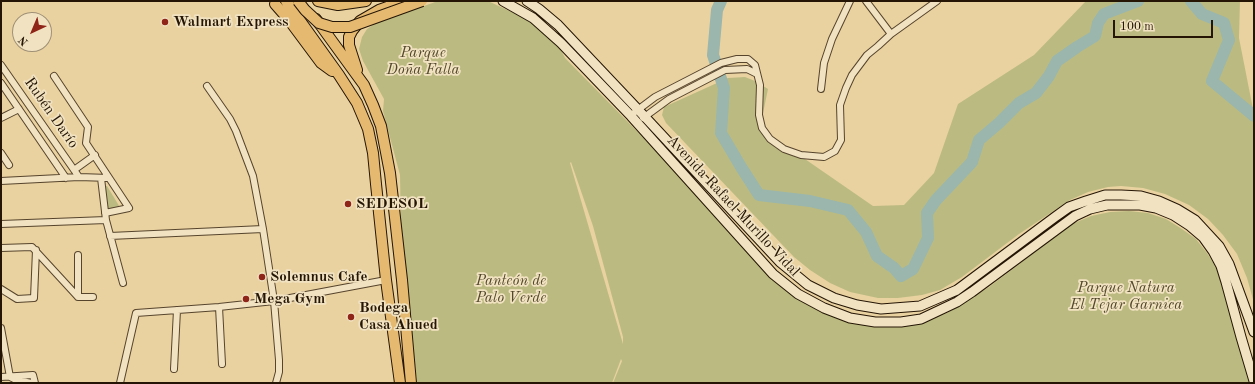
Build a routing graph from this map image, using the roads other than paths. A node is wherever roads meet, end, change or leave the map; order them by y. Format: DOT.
graph roads {
  1 [pos="286,1"];
  2 [pos="298,1"];
  3 [pos="303,1"];
  4 [pos="318,1"];
  5 [pos="366,1"];
  6 [pos="404,1"];
  7 [pos="422,1"];
  8 [pos="503,1"];
  9 [pos="528,1"];
  10 [pos="850,1"];
  11 [pos="866,1"];
  12 [pos="937,1"];
  13 [pos="275,4"];
  14 [pos="891,34"];
  15 [pos="1,65"];
  16 [pos="714,72"];
  17 [pos="757,74"];
  18 [pos="339,75"];
  19 [pos="54,76"];
  20 [pos="1,84"];
  21 [pos="364,85"];
  22 [pos="207,86"];
  23 [pos="821,89"];
  24 [pos="665,92"];
  25 [pos="669,99"];
  26 [pos="19,109"];
  27 [pos="635,116"];
  28 [pos="645,117"];
  29 [pos="1,118"];
  30 [pos="1,153"];
  31 [pos="95,155"];
  32 [pos="9,165"];
  33 [pos="74,170"];
  34 [pos="79,177"];
  35 [pos="66,178"];
  36 [pos="100,178"];
  37 [pos="109,178"];
  38 [pos="1,181"];
  39 [pos="105,213"];
  40 [pos="106,220"];
  41 [pos="1,224"];
  42 [pos="264,229"];
  43 [pos="110,236"];
  44 [pos="1,248"];
  45 [pos="36,250"];
  46 [pos="78,255"];
  47 [pos="386,280"];
  48 [pos="123,283"];
  49 [pos="1,289"];
  50 [pos="78,297"];
  51 [pos="93,297"];
  52 [pos="274,301"];
  53 [pos="219,307"];
  54 [pos="177,310"];
  55 [pos="1,330"];
  56 [pos="1254,332"];
  57 [pos="222,364"];
  58 [pos="174,369"];
  59 [pos="10,376"];
  60 [pos="1,377"];
  61 [pos="1254,381"];
  62 [pos="32,383"];
  63 [pos="36,383"];
  64 [pos="120,383"];
  65 [pos="276,383"];
  66 [pos="400,383"];
  67 [pos="412,383"];
  1 -- 18 [label="highway"];
  2 -- 7 [label="highway, bridge"];
  3 -- 21 [label="highway"];
  4 -- 5 [label="highway"];
  6 -- 21 [label="highway"];
  8 -- 27 [label="main road, Avenida Rafael Murillo Vidal"];
  9 -- 27 [label="main road, Avenida Rafael Murillo Vidal"];
  10 -- 23 [label="street"];
  11 -- 14 [label="street"];
  12 -- 14 [label="street"];
  13 -- 18 [label="highway"];
  14 -- 17 [label="street"];
  15 -- 33 [label="street, Rubén Darío"];
  16 -- 17 [label="street"];
  16 -- 17 [label="street"];
  16 -- 24 [label="street"];
  16 -- 25 [label="street"];
  18 -- 47 [label="highway"];
  19 -- 31 [label="street, Rubén Darío"];
  20 -- 26 [label="street, Rubén Darío"];
  21 -- 67 [label="highway"];
  22 -- 42 [label="street"];
  24 -- 25 [label="street"];
  24 -- 27 [label="street"];
  25 -- 28 [label="street"];
  26 -- 29 [label="street"];
  26 -- 35 [label="street, Rubén Darío"];
  27 -- 28 [label="main road, Avenida Rafael Murillo Vidal"];
  27 -- 61 [label="main road, Avenida Rafael Murillo Vidal"];
  28 -- 56 [label="main road, Avenida Rafael Murillo Vidal"];
  30 -- 32 [label="street"];
  31 -- 33 [label="street"];
  31 -- 37 [label="street, Rubén Darío"];
  33 -- 34 [label="street, Rubén Darío"];
  34 -- 35 [label="street"];
  34 -- 36 [label="street"];
  35 -- 38 [label="street"];
  36 -- 37 [label="street"];
  36 -- 39 [label="street"];
  37 -- 39 [label="street, Rubén Darío"];
  39 -- 40 [label="street"];
  40 -- 41 [label="street"];
  40 -- 43 [label="street"];
  42 -- 43 [label="street"];
  42 -- 52 [label="street"];
  43 -- 48 [label="street"];
  44 -- 45 [label="street"];
  45 -- 49 [label="street"];
  45 -- 50 [label="street"];
  46 -- 50 [label="street"];
  47 -- 52 [label="street"];
  47 -- 66 [label="highway"];
  50 -- 51 [label="street"];
  52 -- 53 [label="street"];
  52 -- 65 [label="street"];
  53 -- 54 [label="street"];
  53 -- 57 [label="street"];
  54 -- 58 [label="street"];
  54 -- 64 [label="street"];
  55 -- 59 [label="street"];
  59 -- 60 [label="street"];
  59 -- 62 [label="street"];
  59 -- 63 [label="street"];
}
